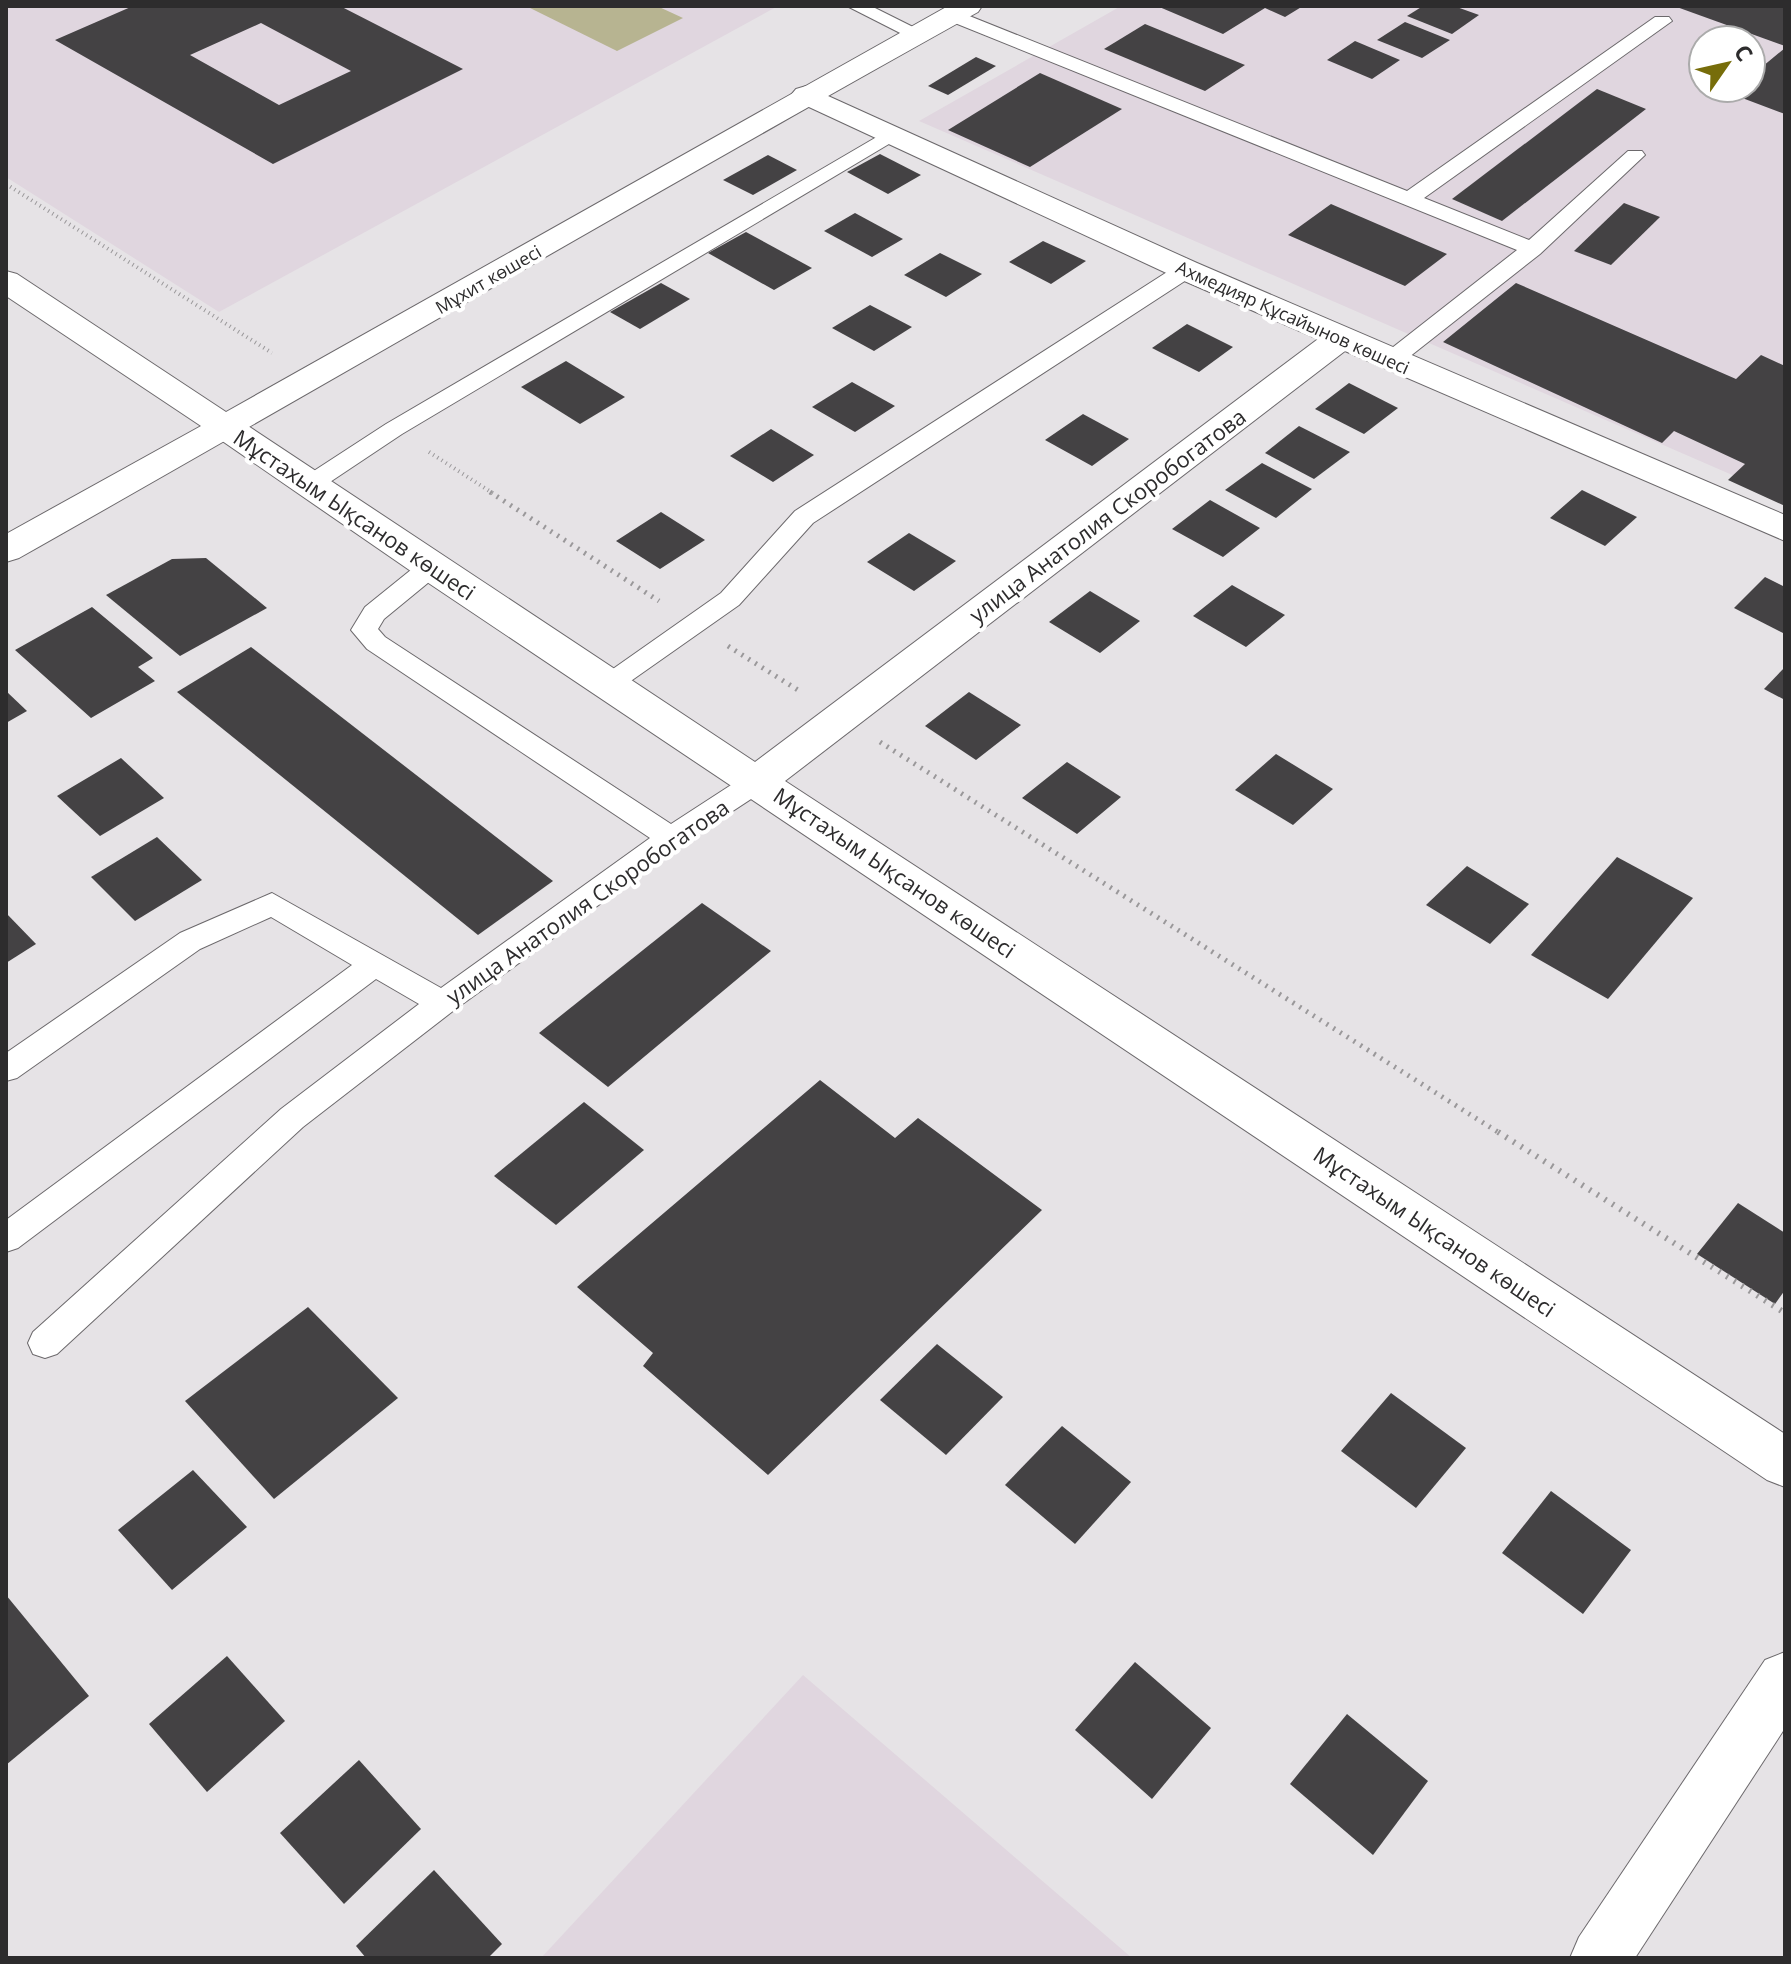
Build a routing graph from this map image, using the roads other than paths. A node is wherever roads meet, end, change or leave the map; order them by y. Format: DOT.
graph roads {
  1 [pos="856,6"];
  2 [pos="960,10"];
  3 [pos="1662,21"];
  4 [pos="917,34"];
  5 [pos="806,95"];
  6 [pos="892,134"];
  7 [pos="1635,155"];
  8 [pos="1409,199"];
  9 [pos="1532,249"];
  10 [pos="1186,270"];
  11 [pos="6,281"];
  12 [pos="1341,338"];
  13 [pos="1391,360"];
  14 [pos="227,428"];
  15 [pos="312,483"];
  16 [pos="1785,529"];
  17 [pos="6,550"];
  18 [pos="431,567"];
  19 [pos="609,684"];
  20 [pos="758,781"];
  21 [pos="671,838"];
  22 [pos="375,964"];
  23 [pos="442,1003"];
  24 [pos="6,1069"];
  25 [pos="6,1238"];
  26 [pos="45,1343"];
  27 [pos="1785,1463"];
  28 [pos="1785,1679"];
  29 [pos="1600,1958"];
  1 -- 4 [label="lane"];
  2 -- 4 [label="street, Мұхит көшесі"];
  2 -- 8 [label="lane"];
  3 -- 8 [label="lane"];
  4 -- 5 [label="street, Мұхит көшесі"];
  5 -- 6 [label="street, Ахмедияр Құсайынов көшесі"];
  5 -- 14 [label="street, Мұхит көшесі"];
  6 -- 10 [label="street, Ахмедияр Құсайынов көшесі"];
  6 -- 15 [label="lane"];
  7 -- 9 [label="lane"];
  8 -- 9 [label="lane"];
  9 -- 13 [label="lane"];
  10 -- 12 [label="street, Ахмедияр Құсайынов көшесі"];
  10 -- 19 [label="lane"];
  11 -- 14 [label="street, Мұстахым Ықсанов көшесі"];
  12 -- 13 [label="street, Ахмедияр Құсайынов көшесі"];
  12 -- 20 [label="street, улица Анатолия Скоробогатова"];
  13 -- 16 [label="street, Ахмедияр Құсайынов көшесі"];
  14 -- 15 [label="street, Мұстахым Ықсанов көшесі"];
  14 -- 17 [label="street, Мұхит көшесі"];
  15 -- 18 [label="street, Мұстахым Ықсанов көшесі"];
  18 -- 19 [label="street, Мұстахым Ықсанов көшесі"];
  18 -- 21 [label="lane"];
  19 -- 20 [label="street, Мұстахым Ықсанов көшесі"];
  20 -- 21 [label="lane, улица Анатолия Скоробогатова"];
  20 -- 27 [label="street, Мұстахым Ықсанов көшесі"];
  21 -- 23 [label="lane, улица Анатолия Скоробогатова"];
  22 -- 23 [label="lane"];
  22 -- 24 [label="lane"];
  22 -- 25 [label="lane"];
  23 -- 26 [label="lane, улица Анатолия Скоробогатова"];
  28 -- 29 [label="street"];
}
